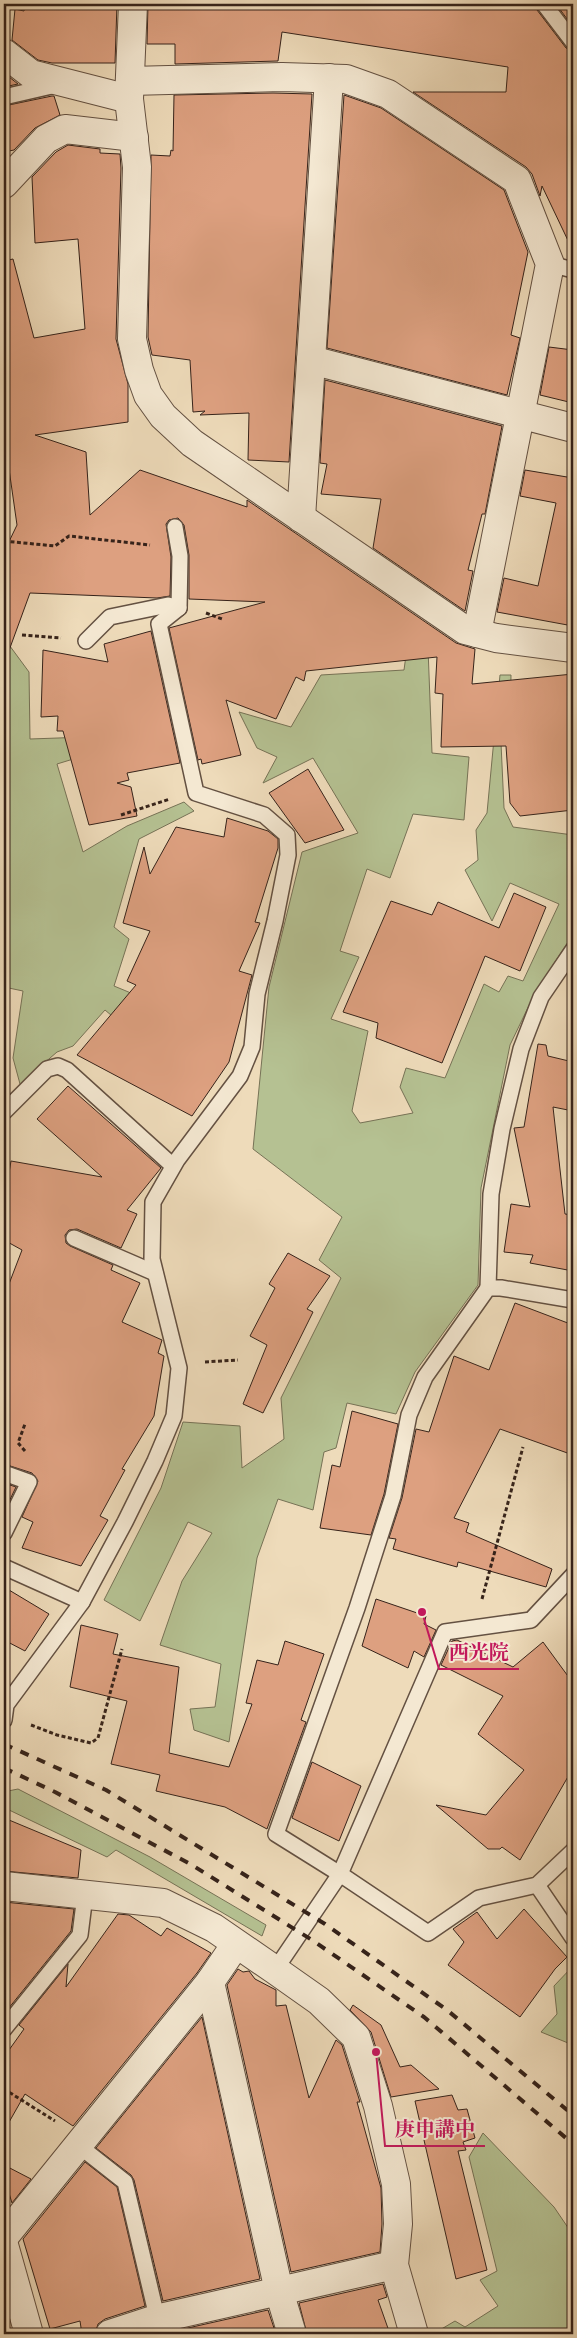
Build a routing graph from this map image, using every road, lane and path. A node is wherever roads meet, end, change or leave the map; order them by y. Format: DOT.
graph roads {
  1 [pos="133,4"];
  2 [pos="544,4"];
  3 [pos="573,42"];
  4 [pos="4,52"];
  5 [pos="329,78"];
  6 [pos="64,83"];
  7 [pos="129,90"];
  8 [pos="4,98"];
  9 [pos="134,137"];
  10 [pos="4,184"];
  11 [pos="562,267"];
  12 [pos="311,360"];
  13 [pos="521,416"];
  14 [pos="573,428"];
  15 [pos="301,518"];
  16 [pos="175,527"];
  17 [pos="4,541"];
  18 [pos="178,548"];
  19 [pos="179,608"];
  20 [pos="477,634"];
  21 [pos="22,635"];
  22 [pos="86,641"];
  23 [pos="573,648"];
  24 [pos="196,793"];
  25 [pos="121,815"];
  26 [pos="573,950"];
  27 [pos="4,1112"];
  28 [pos="173,1166"];
  29 [pos="74,1238"];
  30 [pos="155,1273"];
  31 [pos="488,1288"];
  32 [pos="573,1300"];
  33 [pos="523,1447"];
  34 [pos="4,1473"];
  35 [pos="4,1533"];
  36 [pos="4,1567"];
  37 [pos="573,1574"];
  38 [pos="82,1602"];
  39 [pos="475,1628"];
  40 [pos="122,1649"];
  41 [pos="5,1711"];
  42 [pos="573,1851"];
  43 [pos="340,1874"];
  44 [pos="537,1885"];
  45 [pos="4,1886"];
  46 [pos="85,1895"];
  47 [pos="573,1938"];
  48 [pos="236,1944"];
  49 [pos="275,1970"];
  50 [pos="210,1982"];
  51 [pos="4,2029"];
  52 [pos="4,2089"];
  53 [pos="80,2142"];
  54 [pos="4,2237"];
  55 [pos="4,2246"];
  56 [pos="394,2265"];
  57 [pos="278,2291"];
  58 [pos="158,2326"];
  59 [pos="29,2334"];
  60 [pos="110,2334"];
  61 [pos="292,2334"];
  62 [pos="414,2334"];
  1 -- 7 [label="street"];
  2 -- 3 [label="lane"];
  4 -- 6 [label="street"];
  5 -- 7 [label="street"];
  5 -- 11 [label="street"];
  5 -- 12 [label="street"];
  6 -- 7 [label="street"];
  6 -- 8 [label="lane"];
  7 -- 9 [label="street"];
  9 -- 10 [label="street"];
  9 -- 15 [label="street"];
  11 -- 13 [label="street"];
  12 -- 13 [label="street"];
  12 -- 15 [label="street"];
  13 -- 14 [label="street"];
  13 -- 20 [label="street"];
  15 -- 20 [label="street"];
  16 -- 18 [label="lane"];
  17 -- 18 [label="path"];
  18 -- 19 [label="lane"];
  19 -- 22 [label="lane"];
  19 -- 24 [label="lane"];
  20 -- 23 [label="street"];
  21 -- 22 [label="path"];
  24 -- 25 [label="path"];
  24 -- 28 [label="lane"];
  26 -- 31 [label="lane"];
  27 -- 28 [label="lane"];
  28 -- 30 [label="lane"];
  29 -- 30 [label="lane"];
  30 -- 38 [label="lane"];
  31 -- 32 [label="lane"];
  31 -- 43 [label="lane"];
  33 -- 39 [label="path"];
  34 -- 35 [label="lane"];
  36 -- 38 [label="lane"];
  37 -- 39 [label="lane"];
  38 -- 41 [label="lane"];
  39 -- 43 [label="lane"];
  40 -- 41 [label="path"];
  42 -- 44 [label="lane"];
  43 -- 44 [label="lane"];
  43 -- 49 [label="lane"];
  44 -- 47 [label="lane"];
  45 -- 46 [label="street"];
  46 -- 48 [label="street"];
  46 -- 51 [label="lane"];
  48 -- 49 [label="street"];
  48 -- 50 [label="street"];
  49 -- 56 [label="street"];
  50 -- 53 [label="street"];
  50 -- 57 [label="street"];
  52 -- 53 [label="path"];
  53 -- 54 [label="street"];
  53 -- 58 [label="lane"];
  55 -- 59 [label="street"];
  56 -- 57 [label="street"];
  56 -- 62 [label="street"];
  57 -- 58 [label="street"];
  57 -- 61 [label="street"];
  58 -- 60 [label="street"];
}
